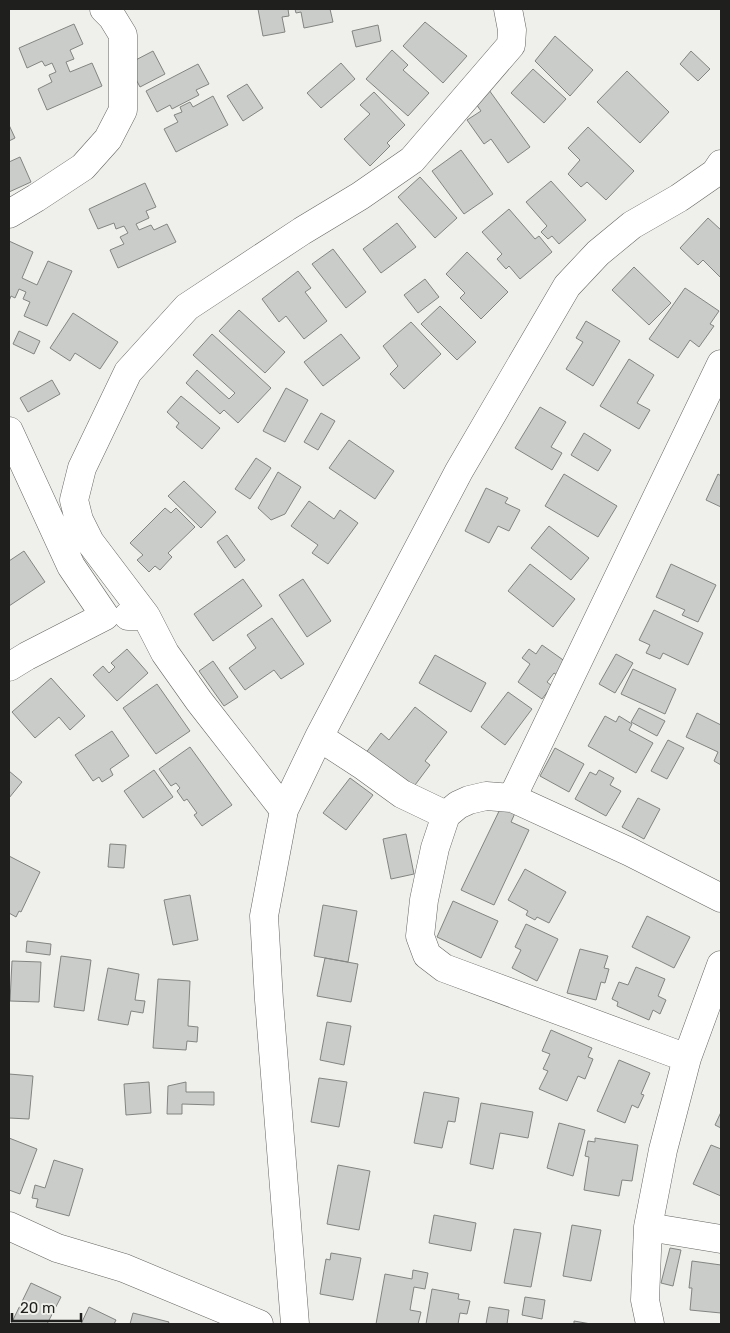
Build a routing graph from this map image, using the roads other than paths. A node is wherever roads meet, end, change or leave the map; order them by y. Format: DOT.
graph roads {
  1 [pos="104,9"];
  2 [pos="508,9"];
  3 [pos="719,172"];
  4 [pos="9,214"];
  5 [pos="721,364"];
  6 [pos="9,431"];
  7 [pos="104,616"];
  8 [pos="146,616"];
  9 [pos="9,667"];
  10 [pos="319,737"];
  11 [pos="512,798"];
  12 [pos="284,810"];
  13 [pos="446,814"];
  14 [pos="721,898"];
  15 [pos="721,965"];
  16 [pos="687,1058"];
  17 [pos="9,1226"];
  18 [pos="648,1227"];
  19 [pos="721,1239"];
  20 [pos="259,1324"];
  21 [pos="296,1324"];
  22 [pos="650,1324"];
  1 -- 4 [label="street"];
  2 -- 8 [label="street"];
  3 -- 10 [label="street"];
  5 -- 11 [label="street"];
  6 -- 7 [label="street"];
  7 -- 8 [label="street"];
  7 -- 9 [label="street"];
  8 -- 12 [label="street"];
  10 -- 12 [label="street"];
  10 -- 13 [label="street"];
  11 -- 13 [label="street"];
  11 -- 14 [label="street"];
  12 -- 21 [label="street"];
  13 -- 16 [label="street"];
  15 -- 16 [label="street"];
  16 -- 18 [label="street"];
  17 -- 20 [label="street"];
  18 -- 19 [label="street"];
  18 -- 22 [label="street"];
}
